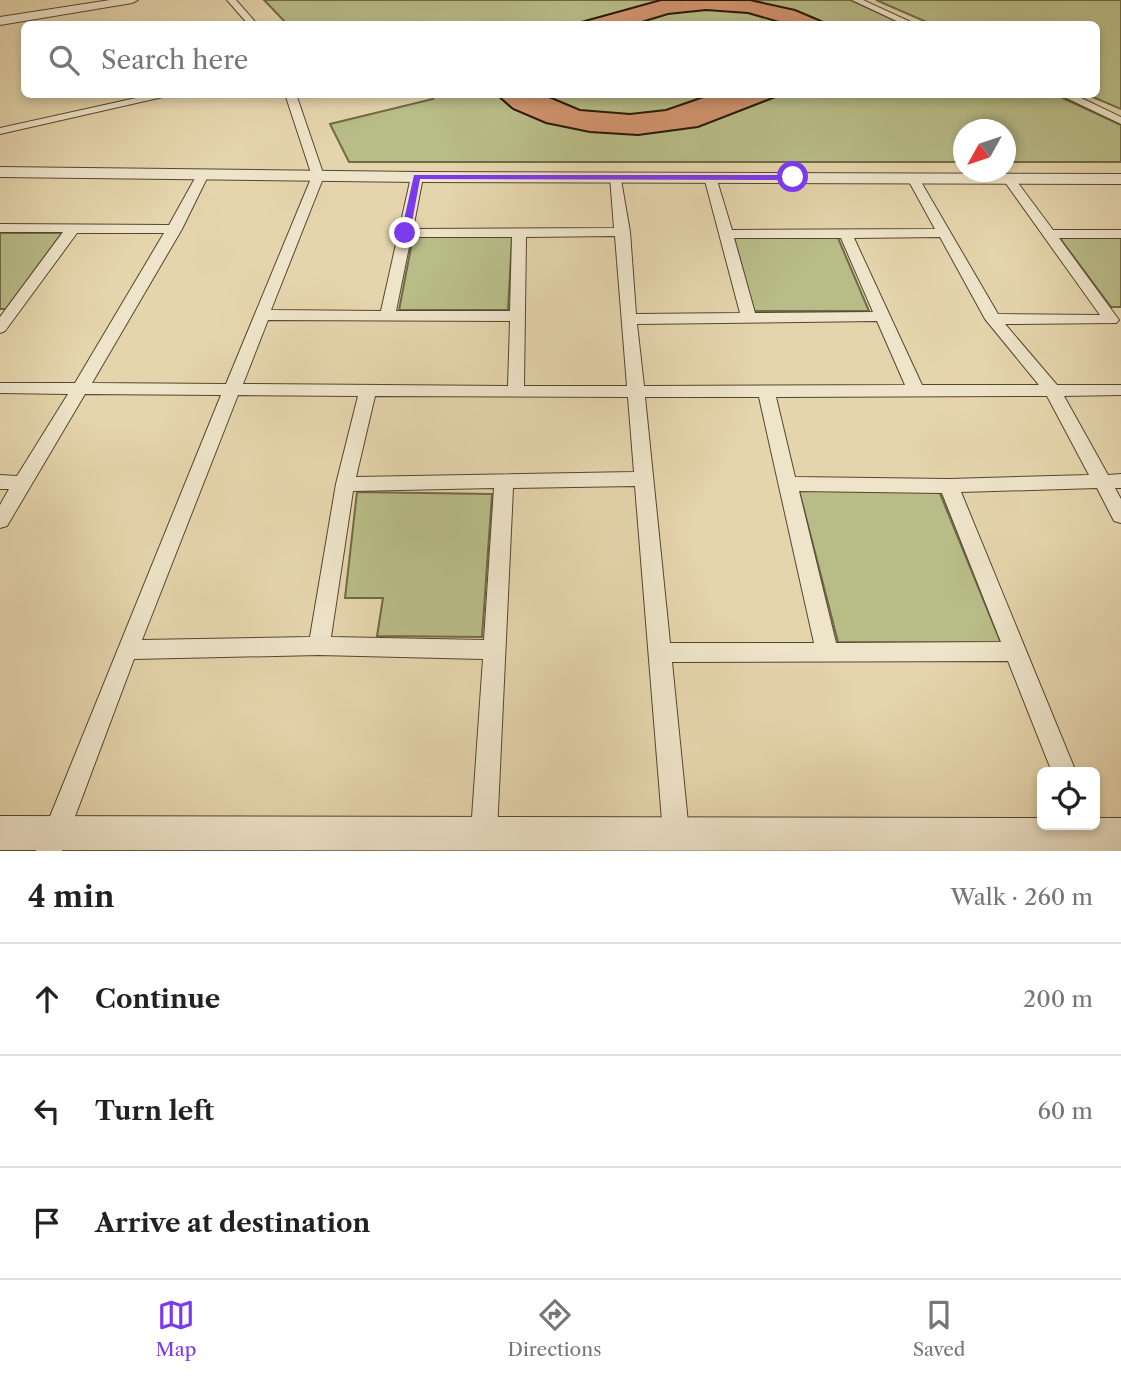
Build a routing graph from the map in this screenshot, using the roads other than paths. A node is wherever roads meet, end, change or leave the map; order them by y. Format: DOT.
graph roads {
  1 [pos="85,0"];
  2 [pos="132,0"];
  3 [pos="231,0"];
  4 [pos="856,0"];
  5 [pos="0,13"];
  6 [pos="0,21"];
  7 [pos="250,21"];
  8 [pos="902,21"];
  9 [pos="153,98"];
  10 [pos="291,98"];
  11 [pos="1072,98"];
  12 [pos="1121,121"];
  13 [pos="0,131"];
  14 [pos="2,174"];
  15 [pos="203,174"];
  16 [pos="318,176"];
  17 [pos="417,177"];
  18 [pos="616,177"];
  19 [pos="710,177"];
  20 [pos="913,178"];
  21 [pos="953,178"];
  22 [pos="1016,178"];
  23 [pos="1121,179"];
  24 [pos="1011,182"];
  25 [pos="0,228"];
  26 [pos="73,228"];
  27 [pos="175,229"];
  28 [pos="623,232"];
  29 [pos="405,233"];
  30 [pos="519,233"];
  31 [pos="946,233"];
  32 [pos="725,234"];
  33 [pos="846,234"];
  34 [pos="1048,234"];
  35 [pos="1121,234"];
  36 [pos="1103,310"];
  37 [pos="1121,310"];
  38 [pos="5,314"];
  39 [pos="262,315"];
  40 [pos="387,316"];
  41 [pos="518,316"];
  42 [pos="882,316"];
  43 [pos="749,317"];
  44 [pos="629,319"];
  45 [pos="993,319"];
  46 [pos="0,328"];
  47 [pos="0,388"];
  48 [pos="82,389"];
  49 [pos="232,389"];
  50 [pos="1052,390"];
  51 [pos="1121,390"];
  52 [pos="368,391"];
  53 [pos="916,391"];
  54 [pos="516,392"];
  55 [pos="637,392"];
  56 [pos="766,392"];
  57 [pos="643,479"];
  58 [pos="1113,481"];
  59 [pos="0,482"];
  60 [pos="22,483"];
  61 [pos="504,483"];
  62 [pos="345,484"];
  63 [pos="788,484"];
  64 [pos="949,486"];
  65 [pos="1121,516"];
  66 [pos="0,522"];
  67 [pos="319,646"];
  68 [pos="127,650"];
  69 [pos="496,650"];
  70 [pos="1016,651"];
  71 [pos="827,652"];
  72 [pos="659,653"];
  73 [pos="1062,767"];
  74 [pos="1098,831"];
  75 [pos="484,832"];
  76 [pos="0,833"];
  77 [pos="676,833"];
  78 [pos="52,842"];
  1 -- 5 [label="street"];
  2 -- 6 [label="street"];
  3 -- 7 [label="street"];
  4 -- 8 [label="street"];
  9 -- 13 [label="street"];
  10 -- 16 [label="street"];
  11 -- 12 [label="street"];
  14 -- 15 [label="street"];
  15 -- 16 [label="street"];
  15 -- 27 [label="street"];
  16 -- 17 [label="street"];
  16 -- 39 [label="street"];
  17 -- 18 [label="street"];
  17 -- 29 [label="street"];
  18 -- 19 [label="street"];
  18 -- 28 [label="street"];
  19 -- 20 [label="street"];
  19 -- 32 [label="street"];
  20 -- 21 [label="street"];
  20 -- 31 [label="street"];
  22 -- 23 [label="street"];
  24 -- 34 [label="street"];
  25 -- 26 [label="street"];
  26 -- 27 [label="street"];
  26 -- 38 [label="street"];
  27 -- 48 [label="street"];
  28 -- 30 [label="street"];
  28 -- 44 [label="street"];
  29 -- 30 [label="street"];
  29 -- 40 [label="street"];
  30 -- 41 [label="street"];
  31 -- 33 [label="street"];
  31 -- 45 [label="street"];
  32 -- 33 [label="street"];
  32 -- 43 [label="street"];
  33 -- 42 [label="street"];
  34 -- 35 [label="street"];
  34 -- 36 [label="street"];
  36 -- 37 [label="street"];
  36 -- 45 [label="street"];
  38 -- 46 [label="street"];
  39 -- 40 [label="street"];
  39 -- 49 [label="street"];
  40 -- 41 [label="street"];
  41 -- 54 [label="street"];
  42 -- 43 [label="street"];
  42 -- 53 [label="street"];
  43 -- 44 [label="street"];
  44 -- 55 [label="street"];
  45 -- 50 [label="street"];
  47 -- 48 [label="street"];
  48 -- 49 [label="street"];
  48 -- 60 [label="street"];
  49 -- 52 [label="street"];
  49 -- 68 [label="street"];
  50 -- 51 [label="street"];
  50 -- 53 [label="street"];
  50 -- 58 [label="street"];
  52 -- 54 [label="street"];
  52 -- 62 [label="street"];
  53 -- 56 [label="street"];
  54 -- 55 [label="street"];
  55 -- 56 [label="street"];
  55 -- 57 [label="street"];
  56 -- 63 [label="street"];
  57 -- 61 [label="street"];
  57 -- 72 [label="street"];
  58 -- 64 [label="street"];
  58 -- 65 [label="street"];
  59 -- 60 [label="street"];
  60 -- 66 [label="street"];
  61 -- 62 [label="street"];
  61 -- 69 [label="street"];
  62 -- 67 [label="street"];
  63 -- 64 [label="street"];
  63 -- 71 [label="street"];
  64 -- 70 [label="street"];
  67 -- 68 [label="street"];
  67 -- 69 [label="street"];
  68 -- 78 [label="street"];
  69 -- 75 [label="street"];
  70 -- 71 [label="street"];
  70 -- 73 [label="street"];
  71 -- 72 [label="street"];
  72 -- 77 [label="street"];
  74 -- 77 [label="street"];
  75 -- 77 [label="street"];
  75 -- 78 [label="street"];
  76 -- 78 [label="street"];
}
